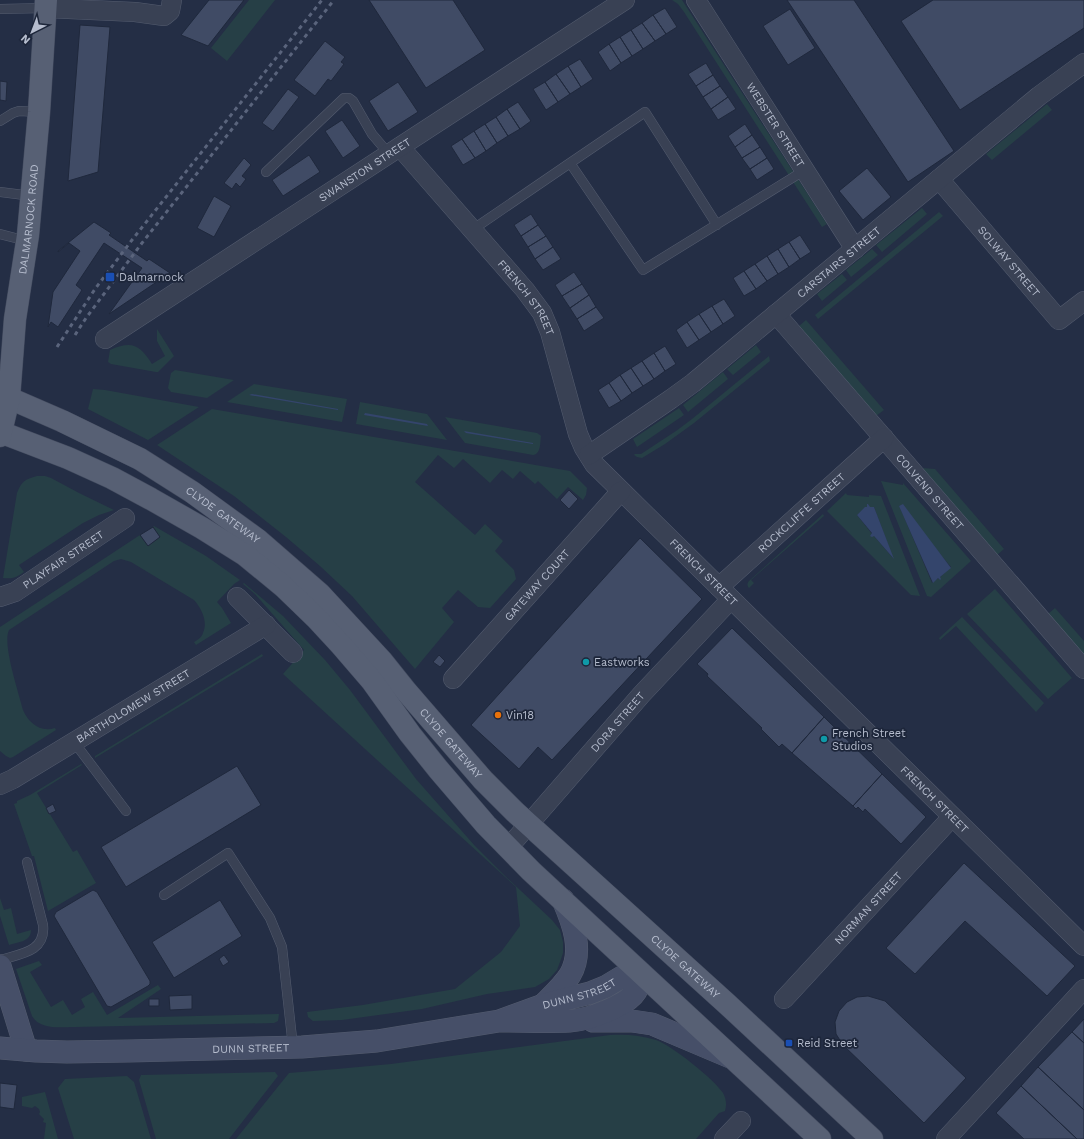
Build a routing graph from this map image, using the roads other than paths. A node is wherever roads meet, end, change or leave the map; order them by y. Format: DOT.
graph roads {
  1 [pos="172,0"];
  2 [pos="625,0"];
  3 [pos="696,0"];
  4 [pos="46,4"];
  5 [pos="0,9"];
  6 [pos="1083,65"];
  7 [pos="39,112"];
  8 [pos="0,121"];
  9 [pos="394,150"];
  10 [pos="570,163"];
  11 [pos="806,170"];
  12 [pos="266,172"];
  13 [pos="939,179"];
  14 [pos="0,192"];
  15 [pos="32,196"];
  16 [pos="717,225"];
  17 [pos="472,230"];
  18 [pos="0,234"];
  19 [pos="27,241"];
  20 [pos="855,248"];
  21 [pos="1084,301"];
  22 [pos="776,314"];
  23 [pos="105,339"];
  24 [pos="4,397"];
  25 [pos="0,434"];
  26 [pos="884,438"];
  27 [pos="588,455"];
  28 [pos="621,491"];
  29 [pos="125,518"];
  30 [pos="725,593"];
  31 [pos="237,596"];
  32 [pos="0,597"];
  33 [pos="266,626"];
  34 [pos="293,653"];
  35 [pos="1084,669"];
  36 [pos="453,679"];
  37 [pos="74,742"];
  38 [pos="0,785"];
  39 [pos="126,811"];
  40 [pos="952,817"];
  41 [pos="529,824"];
  42 [pos="508,848"];
  43 [pos="27,862"];
  44 [pos="164,895"];
  45 [pos="563,900"];
  46 [pos="1084,946"];
  47 [pos="664,947"];
  48 [pos="0,960"];
  49 [pos="0,966"];
  50 [pos="640,973"];
  51 [pos="1084,989"];
  52 [pos="784,999"];
  53 [pos="543,1005"];
  54 [pos="499,1021"];
  55 [pos="572,1021"];
  56 [pos="294,1047"];
  57 [pos="0,1048"];
  58 [pos="26,1050"];
  59 [pos="733,1058"];
  60 [pos="741,1121"];
  61 [pos="724,1139"];
  62 [pos="820,1139"];
  63 [pos="872,1139"];
  64 [pos="946,1139"];
  1 -- 4 [label="street"];
  2 -- 9 [label="street, SWANSTON STREET"];
  3 -- 11 [label="street, WEBSTER STREET"];
  4 -- 5 [label="lane"];
  4 -- 7 [label="main road, DALMARNOCK ROAD"];
  6 -- 13 [label="street, CARSTAIRS STREET"];
  7 -- 8 [label="lane"];
  7 -- 15 [label="main road, DALMARNOCK ROAD"];
  9 -- 12 [label="lane"];
  9 -- 17 [label="street, FRENCH STREET"];
  9 -- 23 [label="street, SWANSTON STREET"];
  10 -- 16 [label="lane"];
  10 -- 16 [label="lane"];
  10 -- 17 [label="lane"];
  11 -- 16 [label="lane"];
  11 -- 20 [label="street, WEBSTER STREET"];
  13 -- 20 [label="street, CARSTAIRS STREET"];
  13 -- 21 [label="street, SOLWAY STREET"];
  14 -- 15 [label="lane"];
  15 -- 19 [label="main road, DALMARNOCK ROAD"];
  17 -- 27 [label="street, FRENCH STREET"];
  18 -- 19 [label="lane"];
  19 -- 24 [label="main road, DALMARNOCK ROAD"];
  20 -- 22 [label="street, CARSTAIRS STREET"];
  22 -- 26 [label="street, COLVEND STREET"];
  22 -- 27 [label="street, CARSTAIRS STREET"];
  24 -- 25 [label="main road, DALMARNOCK ROAD"];
  24 -- 41 [label="main road, CLYDE GATEWAY"];
  25 -- 42 [label="main road, CLYDE GATEWAY"];
  26 -- 30 [label="street, ROCKCLIFFE STREET"];
  26 -- 35 [label="street, COLVEND STREET"];
  27 -- 28 [label="street, FRENCH STREET"];
  28 -- 30 [label="street, FRENCH STREET"];
  28 -- 36 [label="street, GATEWAY COURT"];
  29 -- 32 [label="street, PLAYFAIR STREET"];
  30 -- 40 [label="street, FRENCH STREET"];
  30 -- 41 [label="street, DORA STREET"];
  31 -- 33 [label="street"];
  33 -- 34 [label="street"];
  33 -- 37 [label="street, BARTHOLOMEW STREET"];
  37 -- 38 [label="street, BARTHOLOMEW STREET"];
  37 -- 39 [label="lane"];
  40 -- 46 [label="street, FRENCH STREET"];
  40 -- 52 [label="street, NORMAN STREET"];
  41 -- 42 [label="street, DORA STREET"];
  41 -- 47 [label="main road, CLYDE GATEWAY"];
  42 -- 45 [label="main road, CLYDE GATEWAY"];
  43 -- 48 [label="lane"];
  44 -- 56 [label="lane"];
  45 -- 50 [label="main road, CLYDE GATEWAY"];
  45 -- 53 [label="main road"];
  47 -- 50 [label="main road"];
  47 -- 63 [label="main road, CLYDE GATEWAY"];
  49 -- 58 [label="main road"];
  50 -- 53 [label="main road, DUNN STREET"];
  50 -- 55 [label="main road, DUNN STREET"];
  50 -- 59 [label="main road, CLYDE GATEWAY"];
  51 -- 64 [label="street"];
  53 -- 54 [label="main road, DUNN STREET"];
  54 -- 55 [label="main road, DUNN STREET"];
  54 -- 56 [label="main road, DUNN STREET"];
  55 -- 59 [label="main road"];
  56 -- 58 [label="main road, DUNN STREET"];
  57 -- 58 [label="main road, DUNN STREET"];
  59 -- 62 [label="main road, CLYDE GATEWAY"];
  60 -- 61 [label="street"];
}
